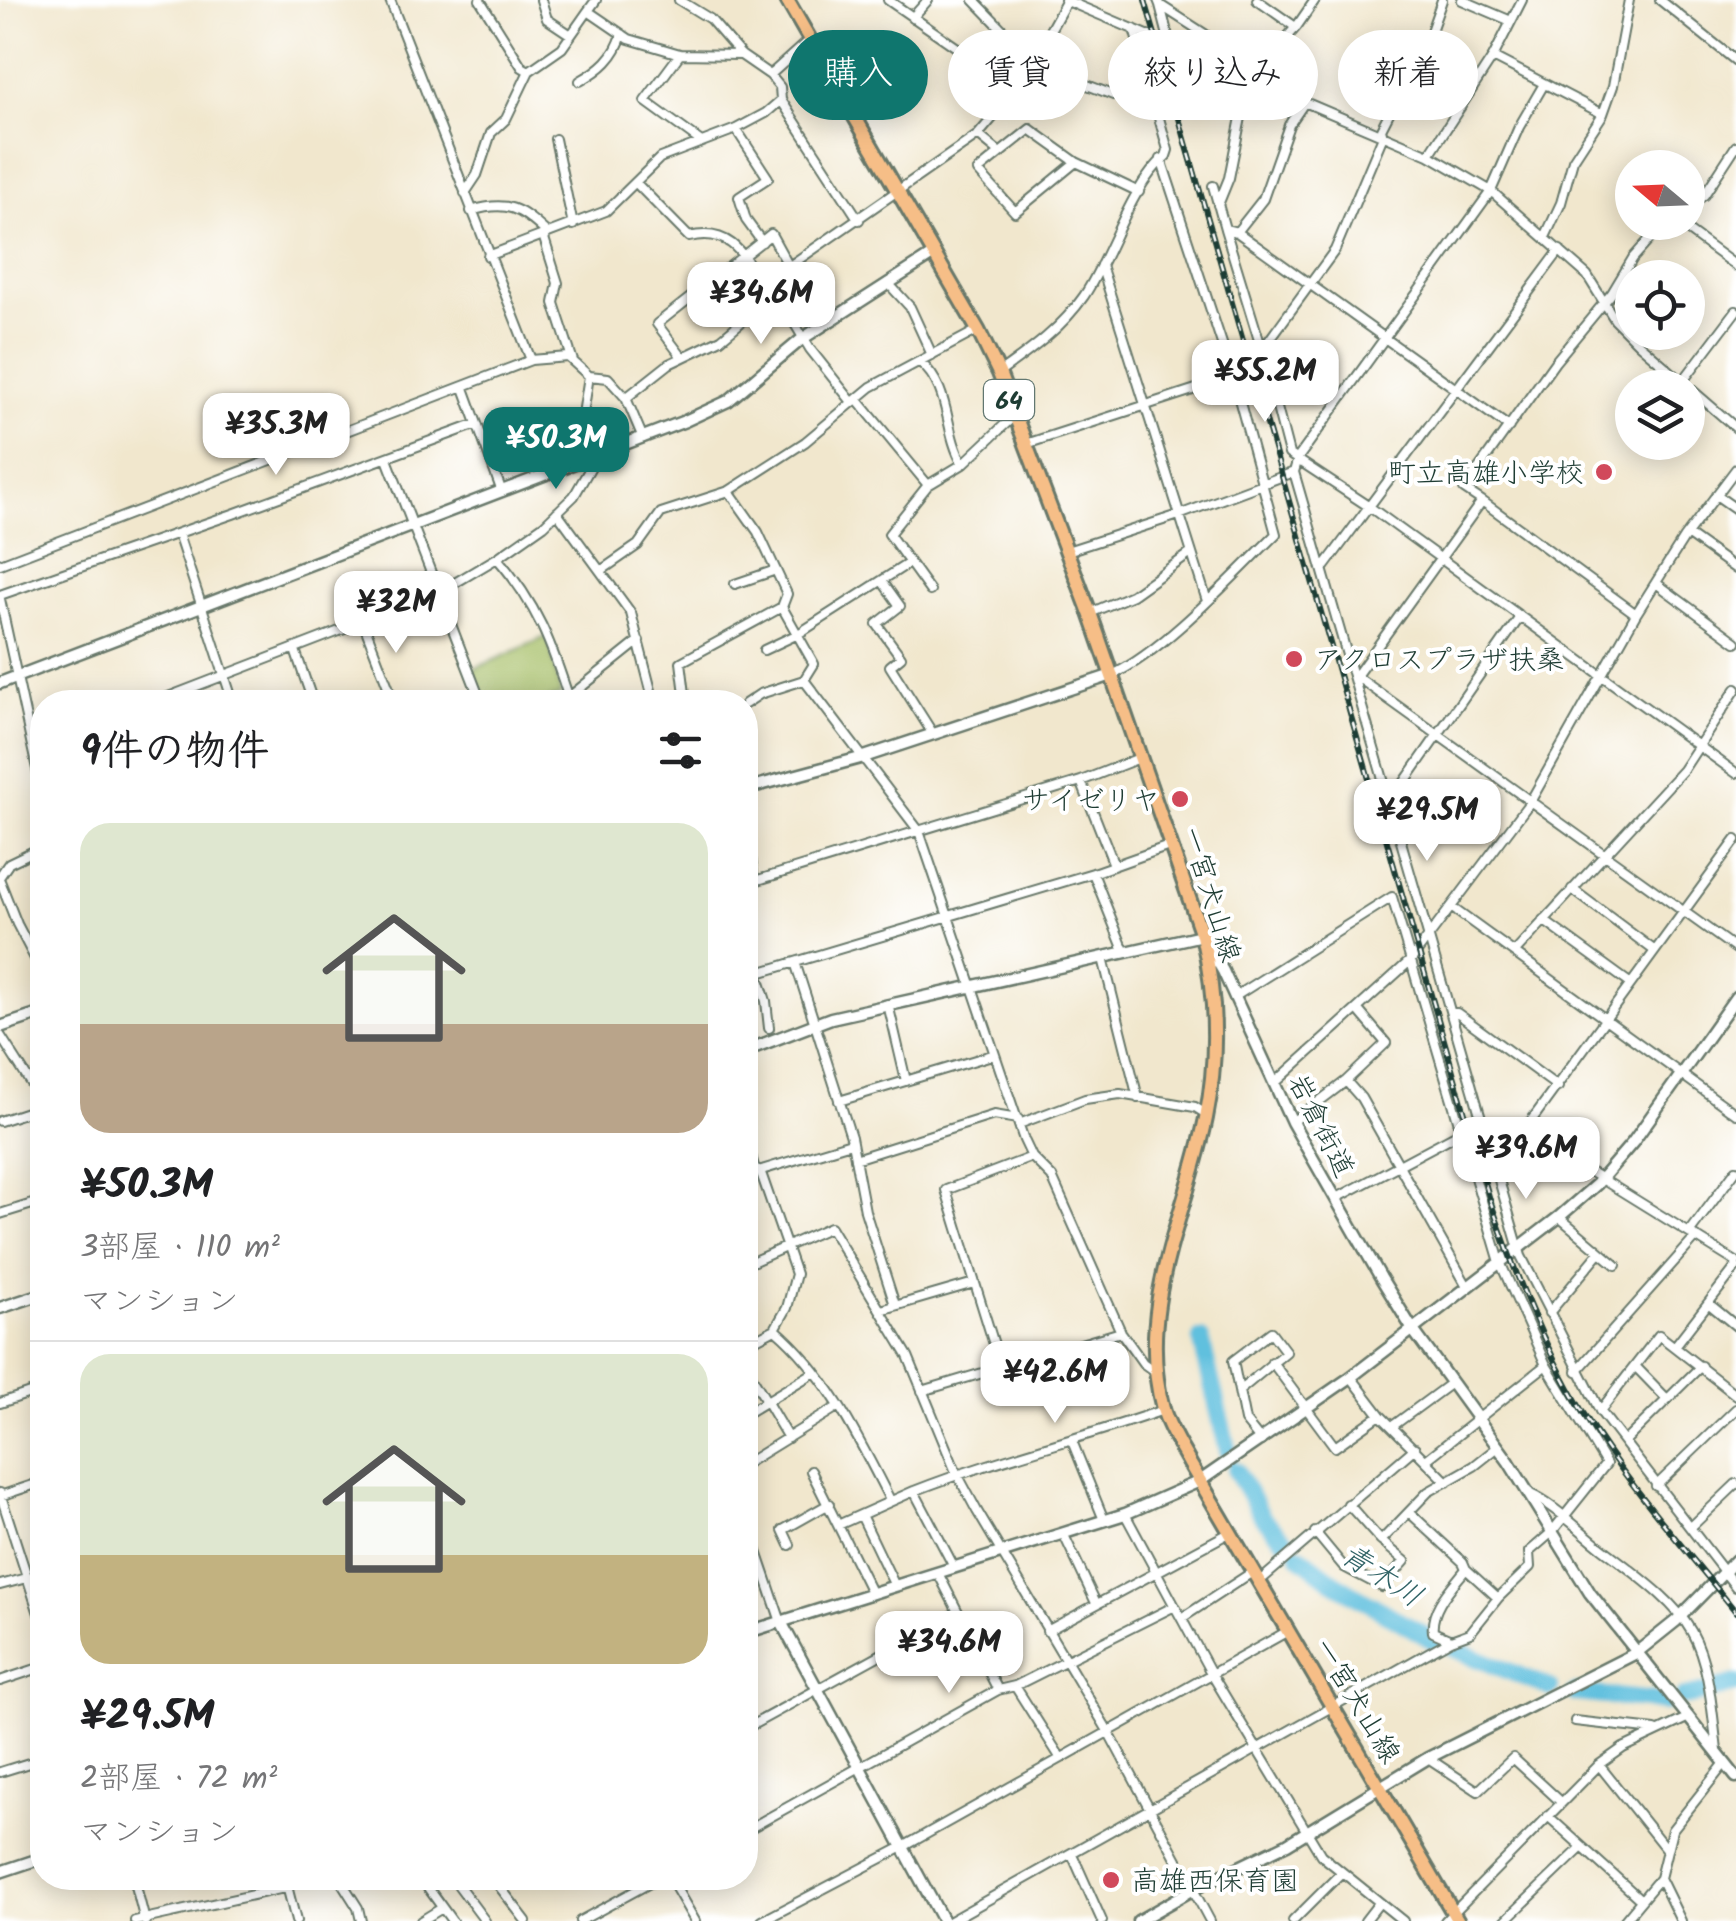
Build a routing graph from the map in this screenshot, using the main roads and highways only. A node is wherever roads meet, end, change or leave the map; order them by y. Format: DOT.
graph roads {
  1 [pos="790,1"];
  2 [pos="1452,1918"];
  1 -- 2 [label="main road, 一宮犬山線 / 64"];
}
